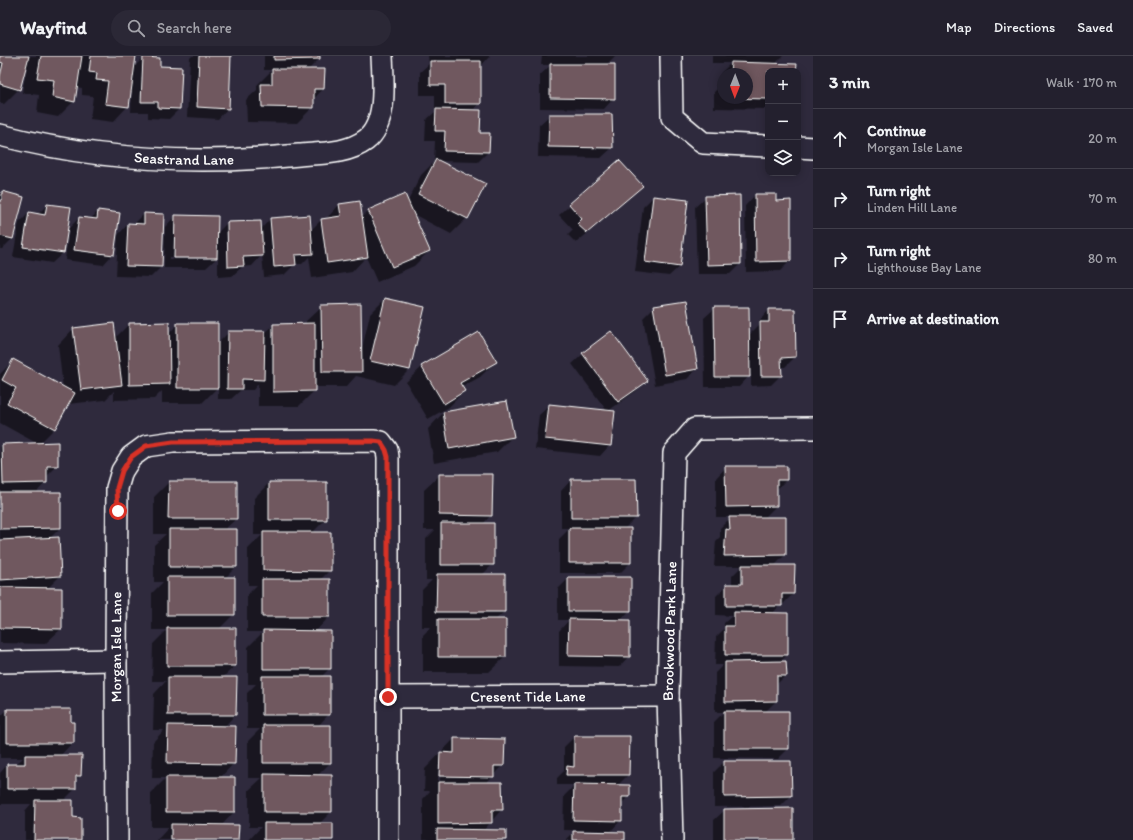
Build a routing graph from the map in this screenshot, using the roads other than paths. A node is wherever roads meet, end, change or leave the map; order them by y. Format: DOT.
graph roads {
  1 [pos="382,56"];
  2 [pos="671,56"];
  3 [pos="0,136"];
  4 [pos="765,146"];
  5 [pos="801,147"];
  6 [pos="813,148"];
  7 [pos="813,428"];
  8 [pos="116,660"];
  9 [pos="0,662"];
  10 [pos="668,696"];
  11 [pos="388,697"];
  12 [pos="117,840"];
  13 [pos="388,840"];
  14 [pos="672,840"];
  1 -- 3 [label="street, Seastrand Lane"];
  2 -- 4 [label="street"];
  5 -- 6 [label="street"];
  7 -- 10 [label="street, Brookwood Park Lane"];
  8 -- 9 [label="street"];
  8 -- 11 [label="street, Morgan Isle Lane"];
  8 -- 12 [label="street, Morgan Isle Lane"];
  10 -- 11 [label="street, Cresent Tide Lane"];
  10 -- 14 [label="street, Brookwood Park Lane"];
  11 -- 13 [label="street"];
}
